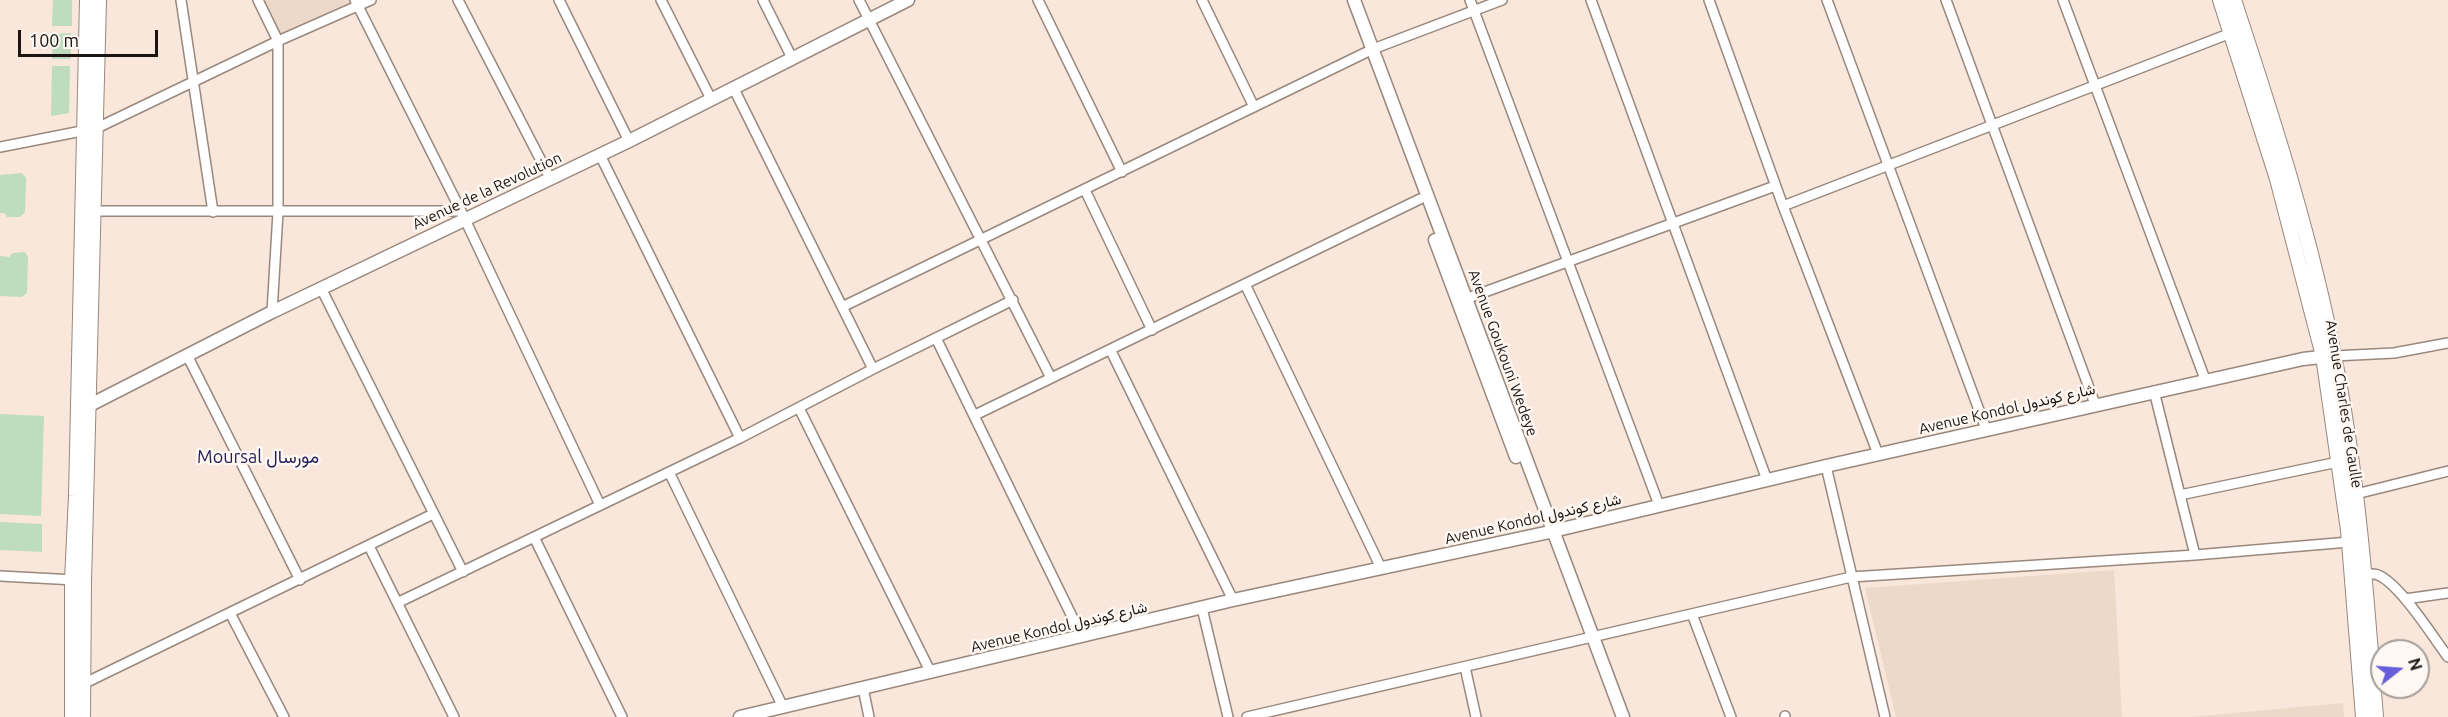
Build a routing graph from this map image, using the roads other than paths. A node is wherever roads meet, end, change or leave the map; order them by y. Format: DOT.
graph roads {
  1 [pos="87,0"];
  2 [pos="99,0"];
  3 [pos="181,0"];
  4 [pos="258,0"];
  5 [pos="370,0"];
  6 [pos="458,0"];
  7 [pos="559,0"];
  8 [pos="661,0"];
  9 [pos="763,0"];
  10 [pos="859,0"];
  11 [pos="908,0"];
  12 [pos="1038,0"];
  13 [pos="1202,0"];
  14 [pos="1346,0"];
  15 [pos="1354,0"];
  16 [pos="1470,0"];
  17 [pos="1502,0"];
  18 [pos="1591,0"];
  19 [pos="1709,0"];
  20 [pos="1827,0"];
  21 [pos="1946,0"];
  22 [pos="2063,0"];
  23 [pos="2220,0"];
  24 [pos="2234,0"];
  25 [pos="356,3"];
  26 [pos="1474,10"];
  27 [pos="869,21"];
  28 [pos="2231,33"];
  29 [pos="278,41"];
  30 [pos="1369,51"];
  31 [pos="792,58"];
  32 [pos="194,81"];
  33 [pos="2096,86"];
  34 [pos="733,87"];
  35 [pos="711,99"];
  36 [pos="1254,107"];
  37 [pos="1992,126"];
  38 [pos="97,128"];
  39 [pos="83,131"];
  40 [pos="629,141"];
  41 [pos="0,147"];
  42 [pos="600,155"];
  43 [pos="1887,167"];
  44 [pos="1122,172"];
  45 [pos="550,178"];
  46 [pos="1775,186"];
  47 [pos="1084,190"];
  48 [pos="1420,199"];
  49 [pos="1783,206"];
  50 [pos="95,211"];
  51 [pos="213,212"];
  52 [pos="278,212"];
  53 [pos="463,215"];
  54 [pos="1674,223"];
  55 [pos="982,239"];
  56 [pos="1567,261"];
  57 [pos="1245,285"];
  58 [pos="321,288"];
  59 [pos="1013,300"];
  60 [pos="1462,300"];
  61 [pos="842,307"];
  62 [pos="272,312"];
  63 [pos="1152,330"];
  64 [pos="936,338"];
  65 [pos="2448,343"];
  66 [pos="1111,351"];
  67 [pos="187,355"];
  68 [pos="2329,356"];
  69 [pos="873,369"];
  70 [pos="1051,378"];
  71 [pos="2205,380"];
  72 [pos="2154,391"];
  73 [pos="2096,404"];
  74 [pos="84,405"];
  75 [pos="799,408"];
  76 [pos="975,415"];
  77 [pos="1986,429"];
  78 [pos="740,438"];
  79 [pos="1878,454"];
  80 [pos="2338,462"];
  81 [pos="1826,466"];
  82 [pos="2448,471"];
  83 [pos="669,472"];
  84 [pos="1767,480"];
  85 [pos="2356,494"];
  86 [pos="2180,495"];
  87 [pos="600,505"];
  88 [pos="1659,505"];
  89 [pos="433,514"];
  90 [pos="1549,532"];
  91 [pos="534,537"];
  92 [pos="2349,542"];
  93 [pos="369,546"];
  94 [pos="2195,555"];
  95 [pos="1381,568"];
  96 [pos="463,572"];
  97 [pos="2358,574"];
  98 [pos="0,576"];
  99 [pos="1851,577"];
  100 [pos="300,580"];
  101 [pos="78,581"];
  102 [pos="2448,593"];
  103 [pos="2405,599"];
  104 [pos="1233,600"];
  105 [pos="399,602"];
  106 [pos="1202,608"];
  107 [pos="230,613"];
  108 [pos="1692,614"];
  109 [pos="1082,636"];
  110 [pos="1589,638"];
  111 [pos="2448,657"];
  112 [pos="1465,667"];
  113 [pos="931,673"];
  114 [pos="84,684"];
  115 [pos="863,688"];
  116 [pos="783,707"];
  117 [pos="72,717"];
  118 [pos="83,717"];
  119 [pos="284,717"];
  120 [pos="454,717"];
  121 [pos="622,717"];
  122 [pos="740,717"];
  123 [pos="869,717"];
  124 [pos="1228,717"];
  125 [pos="1247,717"];
  126 [pos="1476,717"];
  127 [pos="1614,717"];
  128 [pos="1623,717"];
  129 [pos="1731,717"];
  130 [pos="1885,717"];
  131 [pos="2363,717"];
  132 [pos="2376,717"];
  1 -- 39 [label="main road"];
  2 -- 38 [label="main road"];
  3 -- 32 [label="street"];
  4 -- 29 [label="street"];
  5 -- 25 [label="street"];
  6 -- 45 [label="street"];
  7 -- 40 [label="street"];
  8 -- 35 [label="street"];
  9 -- 31 [label="street"];
  10 -- 27 [label="street"];
  11 -- 27 [label="street, Avenue de la Revolution"];
  12 -- 44 [label="street"];
  13 -- 36 [label="street"];
  14 -- 30 [label="street, Avenue Goukouni Wedeye"];
  15 -- 30 [label="street, Avenue Goukouni Wedeye"];
  16 -- 26 [label="street"];
  17 -- 26 [label="street"];
  18 -- 54 [label="street"];
  19 -- 46 [label="street"];
  20 -- 43 [label="street"];
  21 -- 37 [label="street"];
  22 -- 33 [label="street"];
  23 -- 28 [label="main road, Avenue Charles de Gaulle"];
  24 -- 68 [label="main road, Avenue Charles de Gaulle"];
  25 -- 29 [label="street"];
  25 -- 53 [label="street"];
  26 -- 30 [label="street"];
  26 -- 56 [label="street"];
  27 -- 31 [label="street, Avenue de la Revolution"];
  27 -- 55 [label="street"];
  28 -- 33 [label="street"];
  28 -- 68 [label="main road, Avenue Charles de Gaulle"];
  29 -- 32 [label="street"];
  29 -- 52 [label="street"];
  30 -- 36 [label="street"];
  30 -- 48 [label="street, Avenue Goukouni Wedeye"];
  30 -- 60 [label="street, Avenue Goukouni Wedeye"];
  31 -- 34 [label="street, Avenue de la Revolution"];
  32 -- 38 [label="street"];
  32 -- 51 [label="street"];
  33 -- 37 [label="street"];
  33 -- 71 [label="street"];
  34 -- 35 [label="street, Avenue de la Revolution"];
  34 -- 61 [label="street"];
  35 -- 40 [label="street, Avenue de la Revolution"];
  36 -- 44 [label="street"];
  37 -- 43 [label="street"];
  37 -- 73 [label="street"];
  38 -- 39 [label="street"];
  38 -- 50 [label="main road"];
  39 -- 41 [label="street"];
  39 -- 74 [label="main road"];
  40 -- 42 [label="street, Avenue de la Revolution"];
  42 -- 45 [label="street, Avenue de la Revolution"];
  42 -- 78 [label="street"];
  43 -- 49 [label="street"];
  43 -- 77 [label="street"];
  44 -- 47 [label="street"];
  45 -- 53 [label="street, Avenue de la Revolution"];
  46 -- 49 [label="street"];
  46 -- 54 [label="street"];
  47 -- 55 [label="street"];
  47 -- 63 [label="street"];
  48 -- 57 [label="street"];
  48 -- 60 [label="street, Avenue Goukouni Wedeye"];
  49 -- 79 [label="street"];
  50 -- 51 [label="street"];
  50 -- 74 [label="main road"];
  51 -- 52 [label="street"];
  52 -- 53 [label="street"];
  52 -- 62 [label="street"];
  53 -- 58 [label="street, Avenue de la Revolution"];
  53 -- 87 [label="street"];
  54 -- 56 [label="street"];
  54 -- 84 [label="street"];
  55 -- 59 [label="street"];
  55 -- 61 [label="street"];
  56 -- 60 [label="street"];
  56 -- 88 [label="street"];
  57 -- 63 [label="street"];
  57 -- 95 [label="street"];
  58 -- 62 [label="street, Avenue de la Revolution"];
  58 -- 89 [label="street"];
  59 -- 64 [label="street"];
  59 -- 70 [label="street"];
  60 -- 90 [label="street, Avenue Goukouni Wedeye"];
  61 -- 69 [label="street"];
  62 -- 67 [label="street, Avenue de la Revolution"];
  63 -- 66 [label="street"];
  64 -- 69 [label="street"];
  64 -- 76 [label="street"];
  65 -- 68 [label="street"];
  66 -- 70 [label="street"];
  66 -- 104 [label="street"];
  67 -- 74 [label="street, Avenue de la Revolution"];
  67 -- 100 [label="street"];
  68 -- 71 [label="street, Avenue Kondol شارع كوندول"];
  68 -- 80 [label="main road, Avenue Charles de Gaulle"];
  68 -- 85 [label="main road, Avenue Charles de Gaulle"];
  69 -- 75 [label="street"];
  70 -- 76 [label="street"];
  71 -- 72 [label="street, Avenue Kondol شارع كوندول"];
  72 -- 73 [label="street, Avenue Kondol شارع كوندول"];
  72 -- 86 [label="street"];
  73 -- 77 [label="street, Avenue Kondol شارع كوندول"];
  74 -- 101 [label="main road"];
  75 -- 78 [label="street"];
  75 -- 113 [label="street"];
  76 -- 109 [label="street"];
  77 -- 79 [label="street, Avenue Kondol شارع كوندول"];
  78 -- 83 [label="street"];
  79 -- 81 [label="street, Avenue Kondol شارع كوندول"];
  80 -- 86 [label="street"];
  80 -- 92 [label="main road, Avenue Charles de Gaulle"];
  81 -- 84 [label="street, Avenue Kondol شارع كوندول"];
  81 -- 99 [label="street"];
  82 -- 85 [label="street"];
  83 -- 87 [label="street"];
  83 -- 116 [label="street"];
  84 -- 88 [label="street, Avenue Kondol شارع كوندول"];
  85 -- 97 [label="main road, Avenue Charles de Gaulle"];
  86 -- 94 [label="street"];
  87 -- 91 [label="street"];
  88 -- 90 [label="street, Avenue Kondol شارع كوندول"];
  89 -- 93 [label="street"];
  89 -- 96 [label="street"];
  90 -- 95 [label="street, Avenue Kondol شارع كوندول"];
  90 -- 110 [label="street, Avenue Goukouni Wedeye"];
  91 -- 96 [label="street"];
  91 -- 121 [label="street"];
  92 -- 94 [label="street"];
  92 -- 97 [label="main road, Avenue Charles de Gaulle"];
  93 -- 100 [label="street"];
  93 -- 105 [label="street"];
  94 -- 99 [label="street"];
  95 -- 104 [label="street, Avenue Kondol شارع كوندول"];
  96 -- 105 [label="street"];
  97 -- 103 [label="street"];
  97 -- 131 [label="main road, Avenue Charles de Gaulle"];
  97 -- 132 [label="main road, Avenue Charles de Gaulle"];
  98 -- 101 [label="street"];
  99 -- 108 [label="street"];
  99 -- 130 [label="street"];
  100 -- 107 [label="street"];
  101 -- 114 [label="main road"];
  101 -- 117 [label="main road"];
  102 -- 103 [label="street"];
  103 -- 111 [label="street"];
  104 -- 106 [label="street, Avenue Kondol شارع كوندول"];
  105 -- 120 [label="street"];
  106 -- 109 [label="street, Avenue Kondol شارع كوندول"];
  106 -- 124 [label="street"];
  107 -- 114 [label="street"];
  107 -- 119 [label="street"];
  108 -- 110 [label="street"];
  108 -- 129 [label="street"];
  109 -- 113 [label="street, Avenue Kondol شارع كوندول"];
  110 -- 112 [label="street"];
  110 -- 127 [label="street, Avenue Goukouni Wedeye"];
  110 -- 128 [label="street, Avenue Goukouni Wedeye"];
  112 -- 125 [label="street"];
  112 -- 126 [label="street"];
  113 -- 115 [label="street, Avenue Kondol شارع كوندول"];
  114 -- 118 [label="main road"];
  115 -- 116 [label="street, Avenue Kondol شارع كوندول"];
  115 -- 123 [label="street"];
  116 -- 122 [label="street, Avenue Kondol شارع كوندول"];
}
